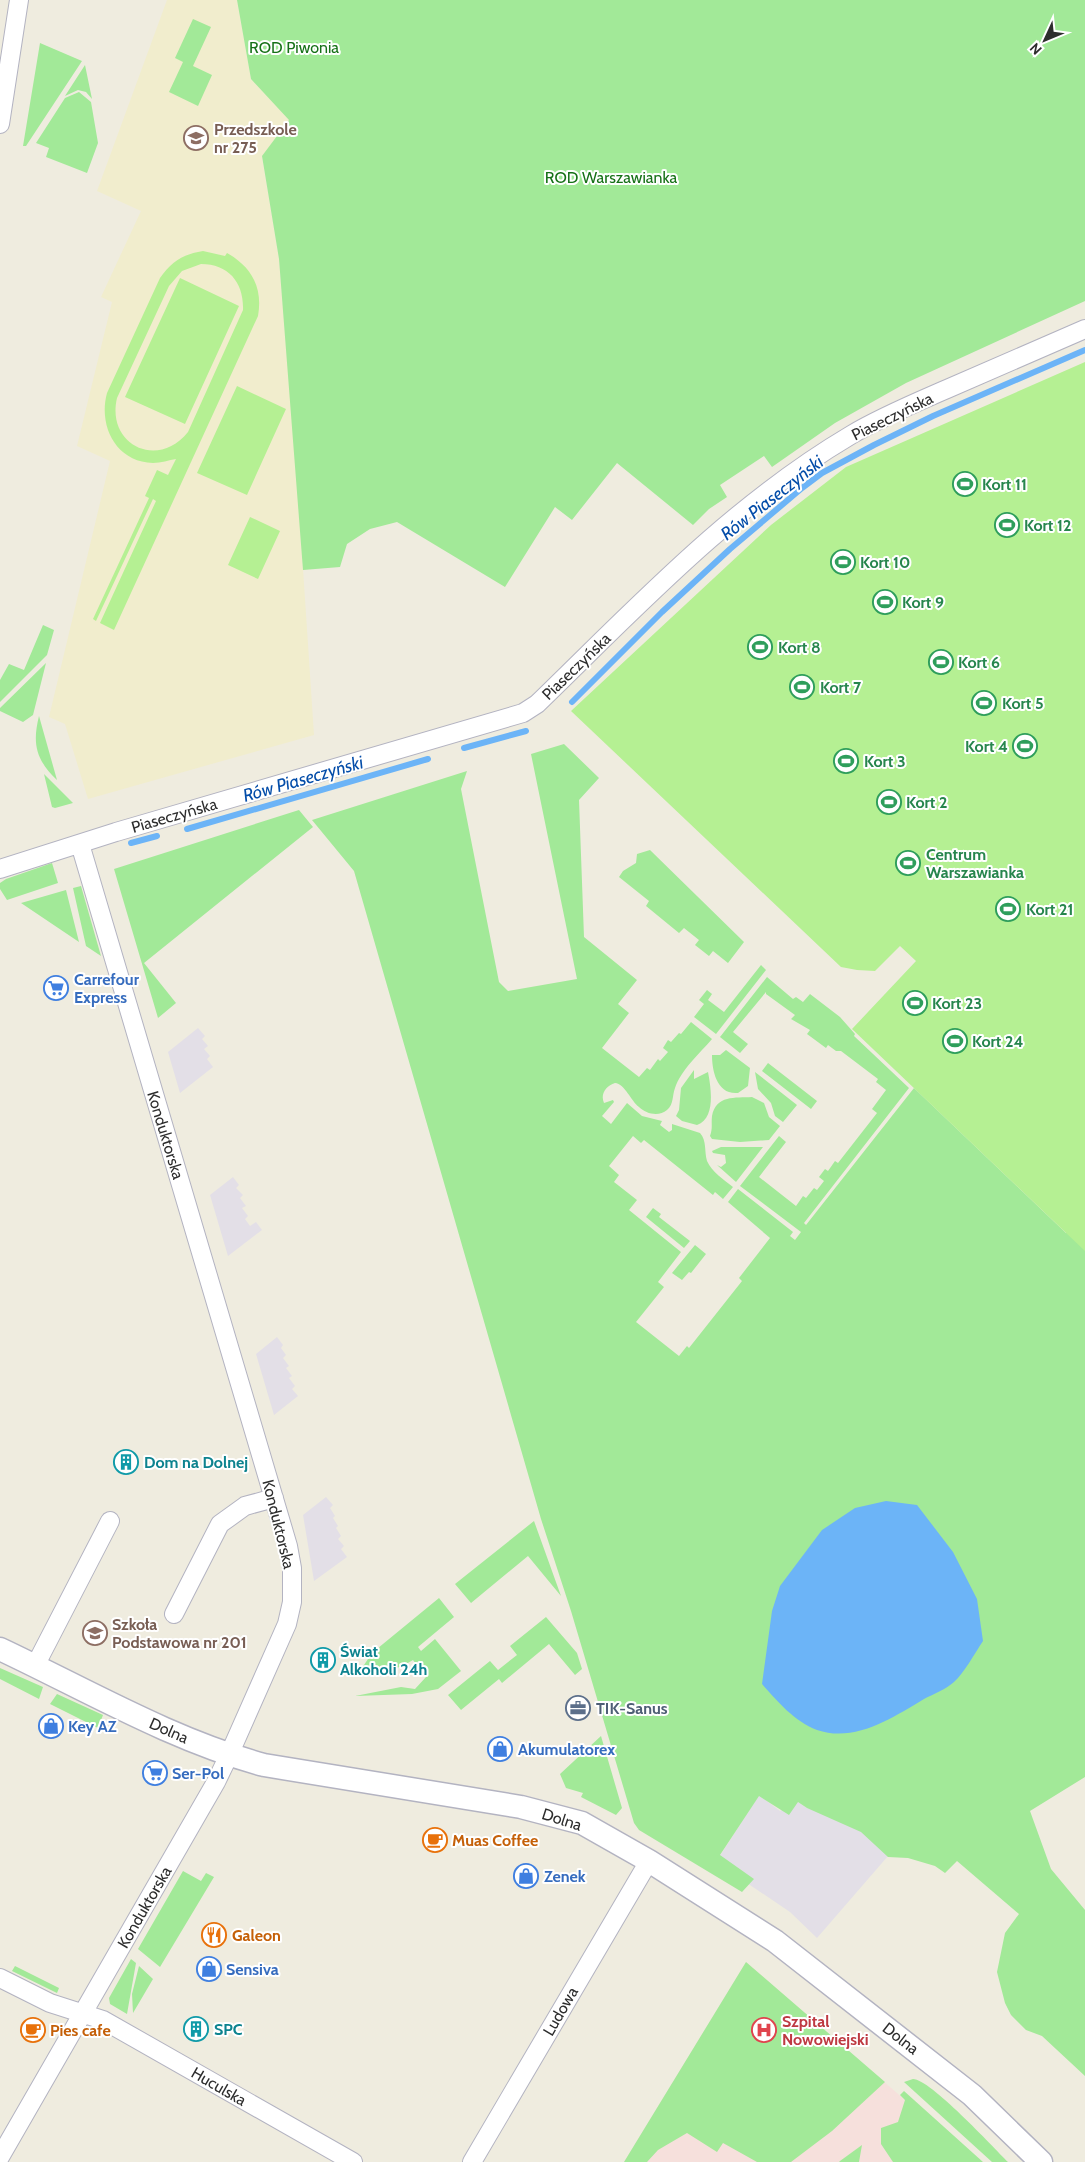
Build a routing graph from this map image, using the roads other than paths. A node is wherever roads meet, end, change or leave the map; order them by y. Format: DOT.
graph roads {
  1 [pos="19,0"];
  2 [pos="0,124"];
  3 [pos="1085,329"];
  4 [pos="80,844"];
  5 [pos="0,869"];
  6 [pos="274,1498"];
  7 [pos="110,1521"];
  8 [pos="174,1614"];
  9 [pos="0,1649"];
  10 [pos="35,1666"];
  11 [pos="229,1755"];
  12 [pos="649,1861"];
  13 [pos="0,1978"];
  14 [pos="82,2013"];
  15 [pos="0,2157"];
  16 [pos="354,2162"];
  17 [pos="472,2162"];
  18 [pos="1041,2162"];
  1 -- 2 [label="street"];
  3 -- 4 [label="street, Piaseczyńska"];
  4 -- 5 [label="street, Piaseczyńska"];
  4 -- 6 [label="street, Konduktorska"];
  6 -- 8 [label="street"];
  6 -- 11 [label="street, Konduktorska"];
  7 -- 10 [label="street"];
  9 -- 10 [label="street, Dolna"];
  10 -- 11 [label="street, Dolna"];
  11 -- 12 [label="street, Dolna"];
  11 -- 14 [label="street, Konduktorska"];
  12 -- 17 [label="street, Ludowa"];
  12 -- 18 [label="street, Dolna"];
  13 -- 14 [label="street, Huculska"];
  14 -- 15 [label="street, Konduktorska"];
  14 -- 16 [label="street, Huculska"];
}
